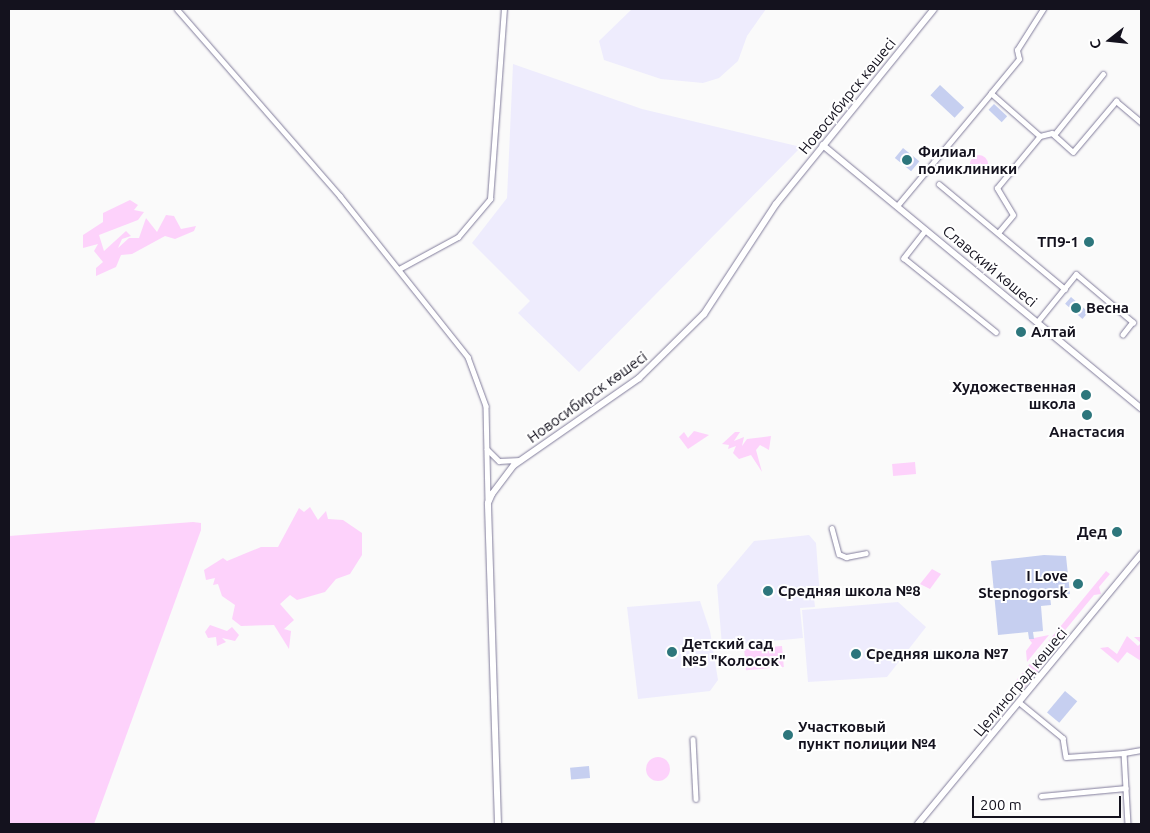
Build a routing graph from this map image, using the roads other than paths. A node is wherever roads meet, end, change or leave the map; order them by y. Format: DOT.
graph roads {
  1 [pos="177,9"];
  2 [pos="504,9"];
  3 [pos="934,9"];
  4 [pos="1043,9"];
  5 [pos="1103,74"];
  6 [pos="991,93"];
  7 [pos="1141,122"];
  8 [pos="1054,135"];
  9 [pos="1040,136"];
  10 [pos="823,145"];
  11 [pos="939,184"];
  12 [pos="897,206"];
  13 [pos="926,230"];
  14 [pos="998,233"];
  15 [pos="399,269"];
  16 [pos="1065,289"];
  17 [pos="1038,321"];
  18 [pos="996,332"];
  19 [pos="1123,335"];
  20 [pos="1141,408"];
  21 [pos="487,449"];
  22 [pos="520,460"];
  23 [pos="488,503"];
  24 [pos="832,528"];
  25 [pos="866,552"];
  26 [pos="1141,554"];
  27 [pos="1019,702"];
  28 [pos="693,739"];
  29 [pos="1141,750"];
  30 [pos="1124,752"];
  31 [pos="1126,788"];
  32 [pos="1041,796"];
  33 [pos="696,799"];
  34 [pos="498,824"];
  35 [pos="918,824"];
  36 [pos="1128,824"];
  1 -- 15 [label="street"];
  2 -- 15 [label="street"];
  3 -- 10 [label="main road, Новосибирск көшесі"];
  4 -- 6 [label="street"];
  5 -- 8 [label="street"];
  6 -- 9 [label="street"];
  6 -- 12 [label="street"];
  7 -- 8 [label="street"];
  8 -- 9 [label="street"];
  9 -- 14 [label="street"];
  10 -- 12 [label="street, Славский көшесі"];
  10 -- 22 [label="main road, Новосибирск көшесі"];
  11 -- 14 [label="street"];
  12 -- 13 [label="street, Славский көшесі"];
  13 -- 17 [label="street, Славский көшесі"];
  13 -- 18 [label="street"];
  14 -- 16 [label="street"];
  15 -- 21 [label="street"];
  16 -- 17 [label="street"];
  16 -- 19 [label="street"];
  17 -- 20 [label="street, Славский көшесі"];
  21 -- 22 [label="street"];
  21 -- 23 [label="street"];
  22 -- 23 [label="main road, Новосибирск көшесі"];
  23 -- 34 [label="main road"];
  24 -- 25 [label="street"];
  26 -- 27 [label="street, Целиноград көшесі"];
  27 -- 30 [label="street"];
  27 -- 35 [label="street, Целиноград көшесі"];
  28 -- 33 [label="street"];
  29 -- 30 [label="street"];
  30 -- 31 [label="street"];
  31 -- 32 [label="street"];
  31 -- 36 [label="street"];
}
